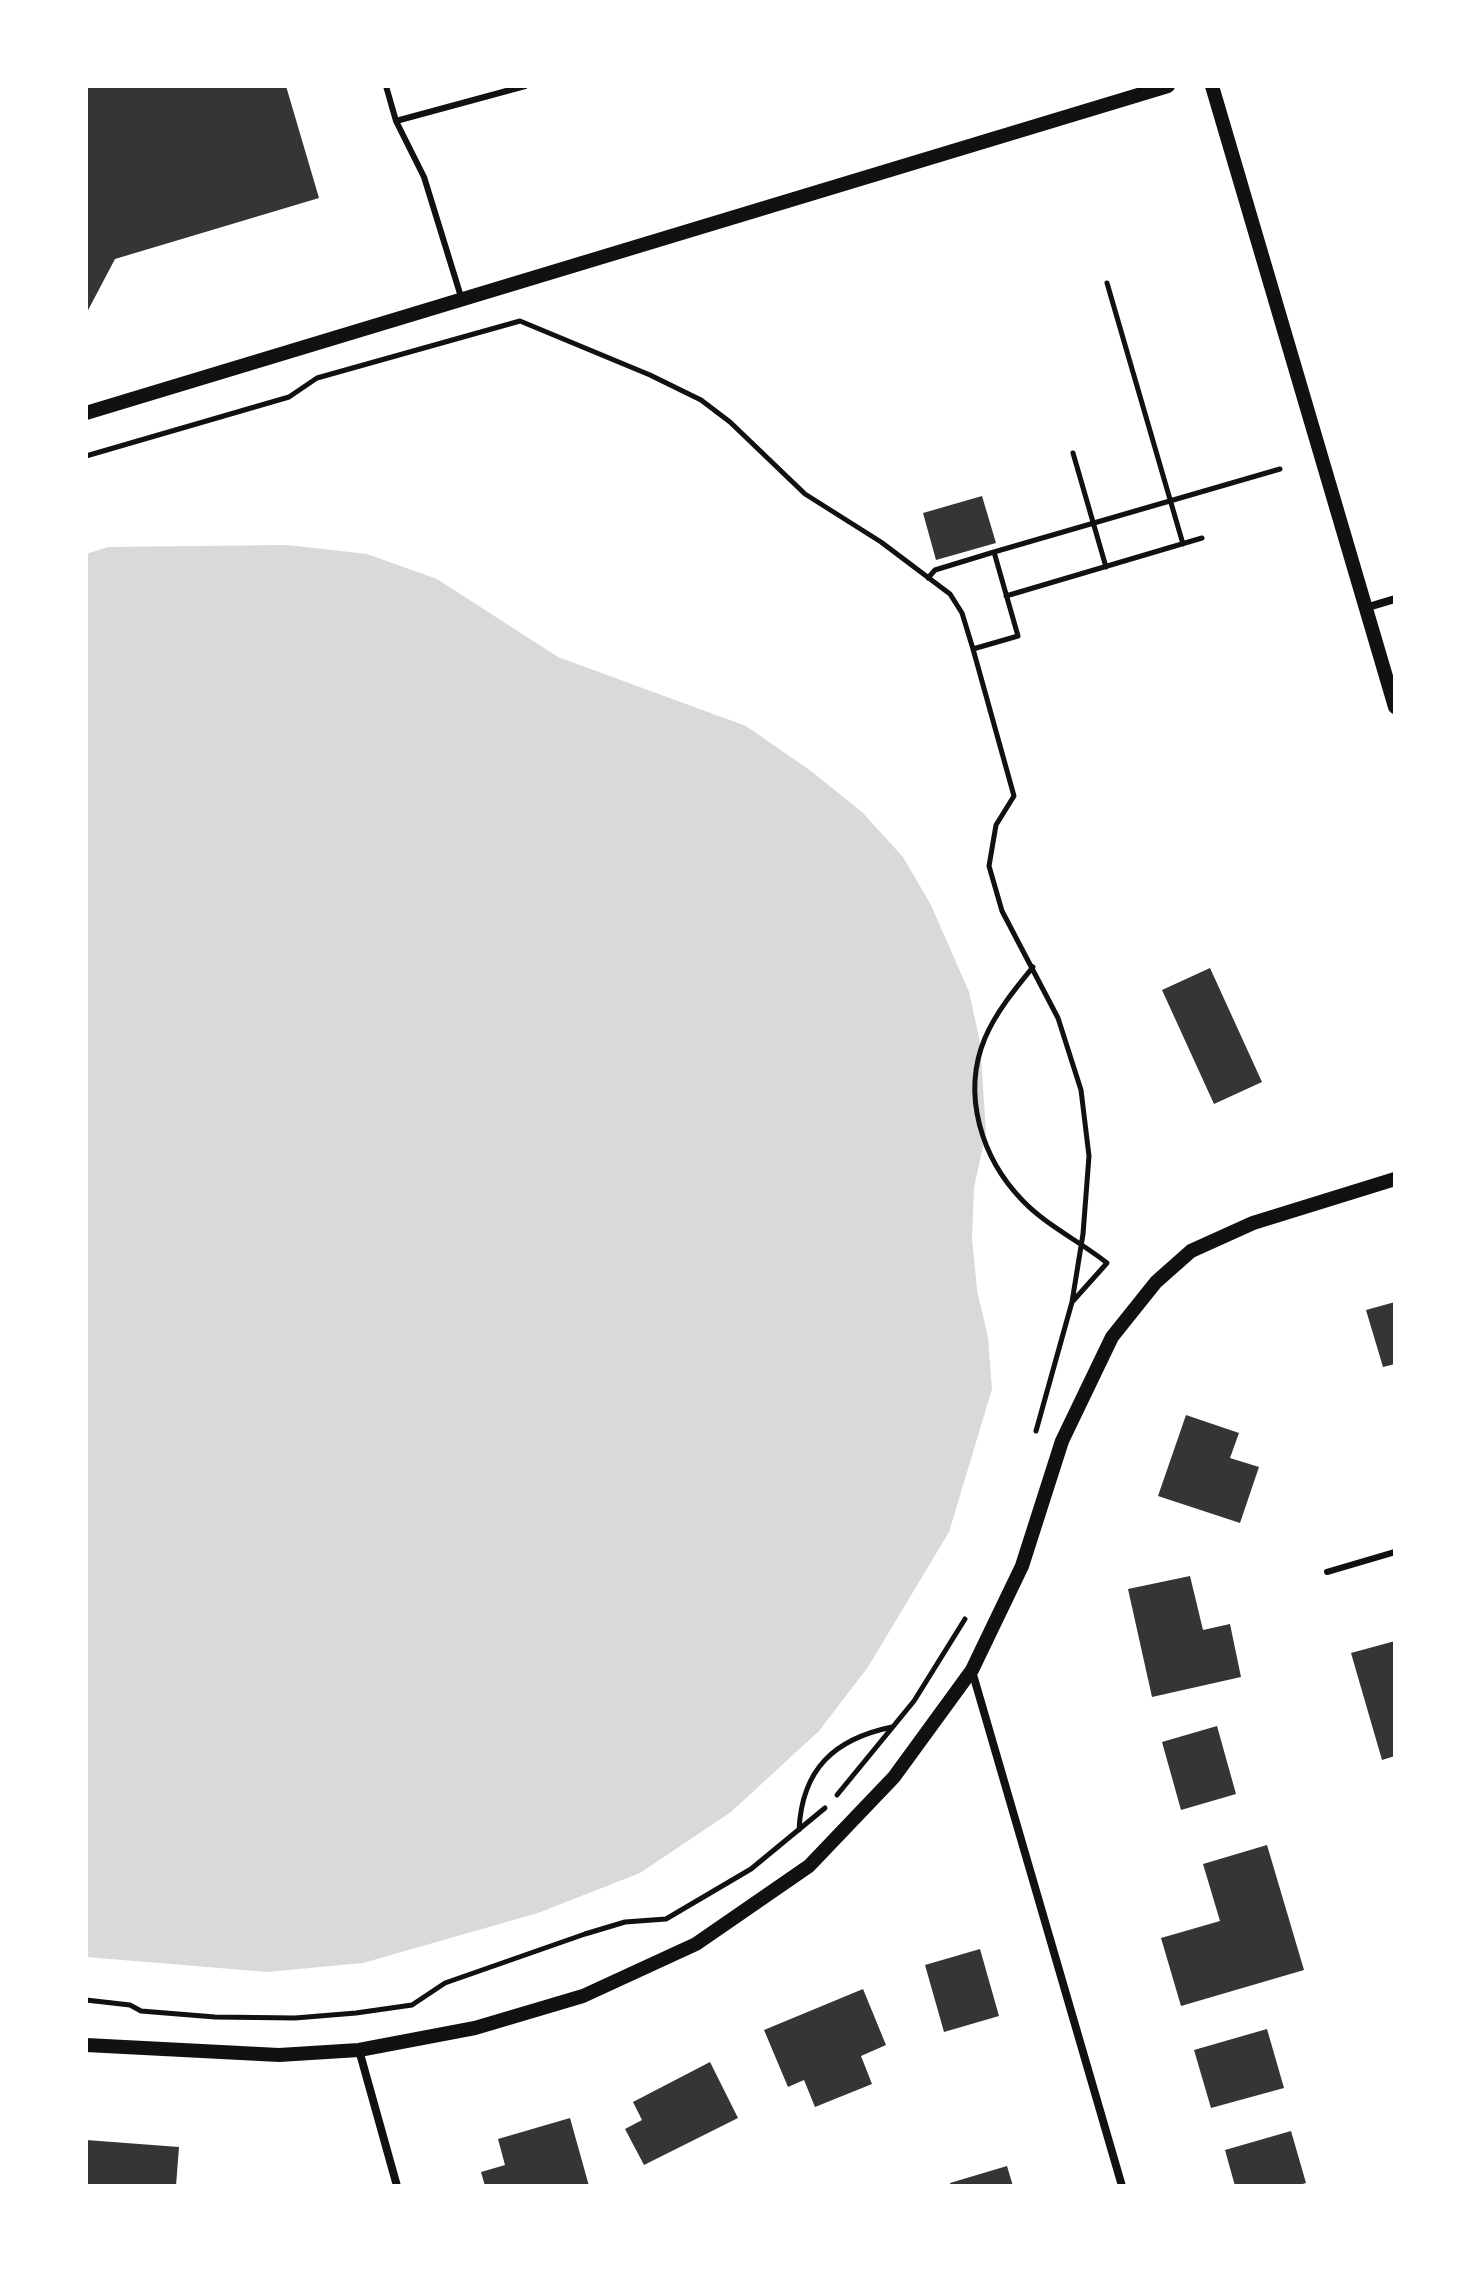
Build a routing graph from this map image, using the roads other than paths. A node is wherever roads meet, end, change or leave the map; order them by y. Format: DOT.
graph roads {
  1 [pos="386,86"];
  2 [pos="525,86"];
  3 [pos="1168,86"];
  4 [pos="1212,86"];
  5 [pos="396,121"];
  6 [pos="462,300"];
  7 [pos="86,413"];
  8 [pos="1395,599"];
  9 [pos="1364,608"];
  10 [pos="1395,707"];
  11 [pos="1395,1179"];
  12 [pos="1395,1552"];
  13 [pos="1327,1572"];
  14 [pos="972,1670"];
  15 [pos="86,2045"];
  16 [pos="359,2050"];
  17 [pos="397,2186"];
  18 [pos="1122,2186"];
  1 -- 5 [label="lane"];
  2 -- 5 [label="lane"];
  3 -- 6 [label="street"];
  4 -- 9 [label="street"];
  5 -- 6 [label="lane"];
  6 -- 7 [label="street"];
  8 -- 9 [label="street"];
  9 -- 10 [label="street"];
  11 -- 14 [label="street"];
  12 -- 13 [label="lane"];
  14 -- 16 [label="street"];
  14 -- 18 [label="street"];
  15 -- 16 [label="street"];
  16 -- 17 [label="street"];
}
